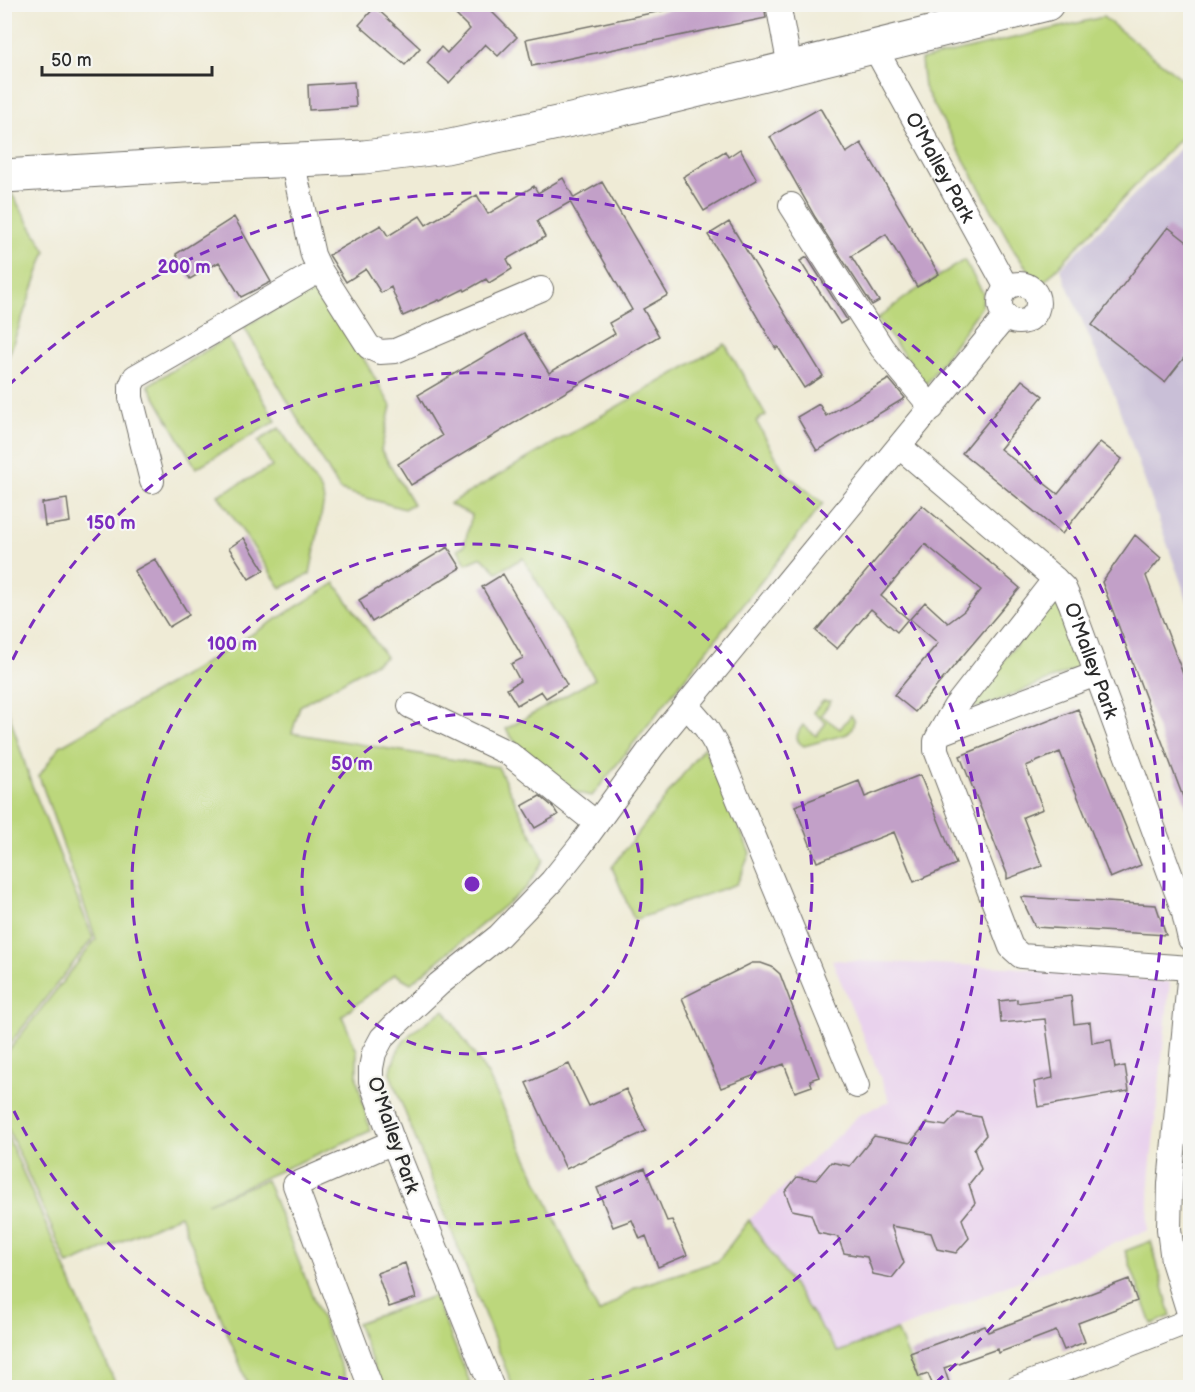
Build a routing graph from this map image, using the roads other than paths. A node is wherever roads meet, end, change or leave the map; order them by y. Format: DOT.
graph roads {
  1 [pos="778,4"];
  2 [pos="1045,5"];
  3 [pos="875,48"];
  4 [pos="790,67"];
  5 [pos="292,160"];
  6 [pos="4,176"];
  7 [pos="791,205"];
  8 [pos="320,270"];
  9 [pos="1007,288"];
  10 [pos="541,289"];
  11 [pos="1006,316"];
  12 [pos="932,408"];
  13 [pos="900,447"];
  14 [pos="152,481"];
  15 [pos="1055,579"];
  16 [pos="1096,674"];
  17 [pos="686,705"];
  18 [pos="410,706"];
  19 [pos="940,733"];
  20 [pos="596,823"];
  21 [pos="1191,939"];
  22 [pos="1191,969"];
  23 [pos="1185,1084"];
  24 [pos="857,1086"];
  25 [pos="393,1142"];
  26 [pos="1180,1186"];
  27 [pos="1191,1317"];
  28 [pos="371,1388"];
  29 [pos="492,1388"];
  30 [pos="1017,1388"];
  1 -- 4 [label="street"];
  2 -- 3 [label="main road"];
  3 -- 4 [label="main road"];
  3 -- 9 [label="street, O'Malley Park"];
  4 -- 5 [label="main road"];
  5 -- 6 [label="main road"];
  5 -- 8 [label="street"];
  7 -- 12 [label="street"];
  8 -- 10 [label="street"];
  8 -- 14 [label="street"];
  9 -- 11 [label="street"];
  9 -- 11 [label="street"];
  11 -- 12 [label="street, O'Malley Park"];
  12 -- 13 [label="street, O'Malley Park"];
  13 -- 15 [label="street, O'Malley Park"];
  13 -- 17 [label="street, O'Malley Park"];
  15 -- 16 [label="street, O'Malley Park"];
  15 -- 19 [label="street"];
  16 -- 19 [label="street"];
  16 -- 21 [label="street, O'Malley Park"];
  17 -- 20 [label="street, O'Malley Park"];
  17 -- 24 [label="street"];
  18 -- 20 [label="street"];
  19 -- 22 [label="street"];
  20 -- 25 [label="street, O'Malley Park"];
  22 -- 23 [label="street"];
  23 -- 26 [label="street"];
  25 -- 28 [label="street"];
  25 -- 29 [label="street, O'Malley Park"];
  26 -- 27 [label="street"];
  27 -- 30 [label="street"];
}
